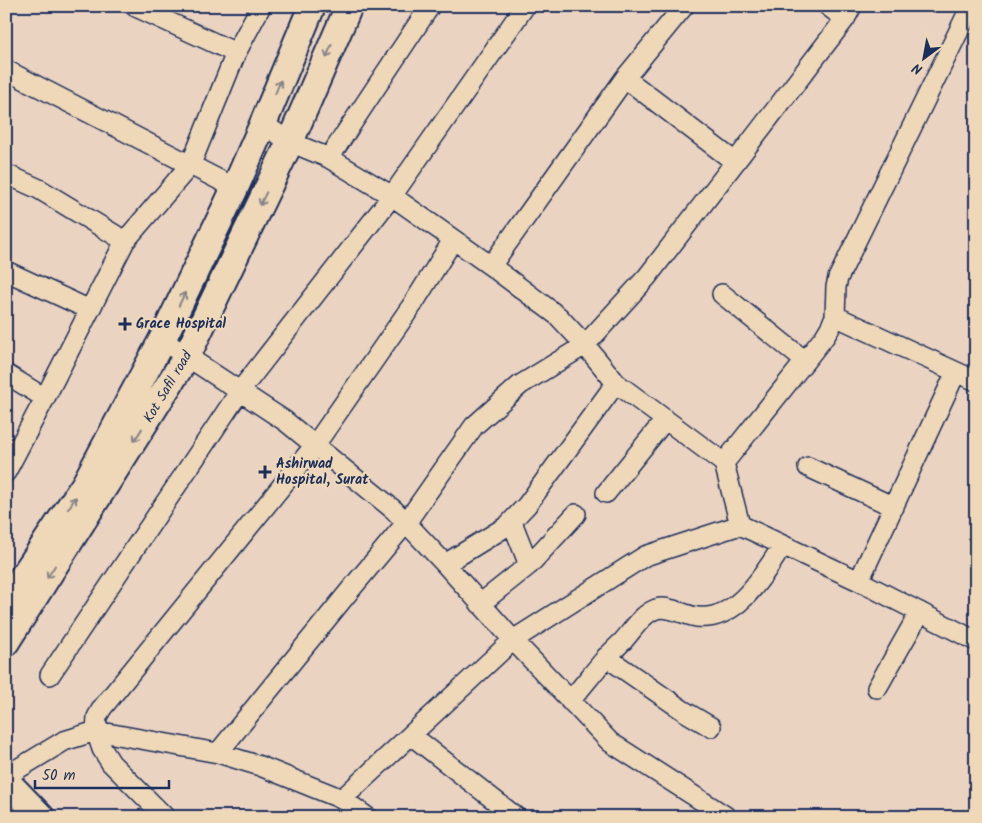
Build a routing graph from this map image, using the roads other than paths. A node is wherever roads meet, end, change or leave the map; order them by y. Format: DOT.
graph roads {
  1 [pos="134,6"];
  2 [pos="261,6"];
  3 [pos="312,6"];
  4 [pos="349,6"];
  5 [pos="430,6"];
  6 [pos="525,6"];
  7 [pos="684,6"];
  8 [pos="828,6"];
  9 [pos="968,7"];
  10 [pos="848,12"];
  11 [pos="236,53"];
  12 [pos="6,70"];
  13 [pos="625,78"];
  14 [pos="263,124"];
  15 [pos="290,142"];
  16 [pos="329,158"];
  17 [pos="735,162"];
  18 [pos="191,164"];
  19 [pos="6,174"];
  20 [pos="235,188"];
  21 [pos="392,196"];
  22 [pos="453,240"];
  23 [pos="125,241"];
  24 [pos="490,266"];
  25 [pos="6,271"];
  26 [pos="722,294"];
  27 [pos="90,310"];
  28 [pos="835,316"];
  29 [pos="162,340"];
  30 [pos="585,345"];
  31 [pos="187,356"];
  32 [pos="805,361"];
  33 [pos="956,372"];
  34 [pos="6,374"];
  35 [pos="976,381"];
  36 [pos="616,383"];
  37 [pos="240,391"];
  38 [pos="45,398"];
  39 [pos="665,420"];
  40 [pos="315,445"];
  41 [pos="724,463"];
  42 [pos="8,465"];
  43 [pos="808,467"];
  44 [pos="606,493"];
  45 [pos="894,507"];
  46 [pos="576,514"];
  47 [pos="512,522"];
  48 [pos="406,523"];
  49 [pos="740,525"];
  50 [pos="782,545"];
  51 [pos="445,564"];
  52 [pos="529,565"];
  53 [pos="860,581"];
  54 [pos="6,602"];
  55 [pos="480,604"];
  56 [pos="920,612"];
  57 [pos="512,640"];
  58 [pos="976,641"];
  59 [pos="6,642"];
  60 [pos="606,657"];
  61 [pos="50,675"];
  62 [pos="878,688"];
  63 [pos="570,701"];
  64 [pos="711,727"];
  65 [pos="96,731"];
  66 [pos="411,735"];
  67 [pos="218,753"];
  68 [pos="6,776"];
  69 [pos="6,781"];
  70 [pos="6,799"];
  71 [pos="342,799"];
  72 [pos="24,817"];
  73 [pos="41,817"];
  74 [pos="164,817"];
  75 [pos="367,817"];
  76 [pos="516,817"];
  77 [pos="727,817"];
  1 -- 11 [label="street"];
  2 -- 11 [label="street"];
  14 -- 3 [label="main road, Kot Safil road, one-way"];
  4 -- 15 [label="main road, Kot Safil road, one-way"];
  5 -- 16 [label="street"];
  6 -- 21 [label="street"];
  7 -- 13 [label="street"];
  8 -- 10 [label="street"];
  9 -- 28 [label="street"];
  10 -- 17 [label="street"];
  11 -- 18 [label="street"];
  12 -- 18 [label="street"];
  13 -- 17 [label="street"];
  13 -- 24 [label="street"];
  14 -- 15 [label="street"];
  14 -- 20 [label="main road, Kot Safil road"];
  15 -- 16 [label="street"];
  15 -- 31 [label="main road, Kot Safil road, one-way"];
  16 -- 21 [label="street"];
  17 -- 30 [label="street"];
  18 -- 20 [label="street"];
  18 -- 23 [label="street"];
  19 -- 23 [label="street"];
  29 -- 20 [label="main road, Kot Safil road, one-way"];
  21 -- 22 [label="street"];
  21 -- 37 [label="street"];
  22 -- 24 [label="street"];
  22 -- 40 [label="street"];
  23 -- 27 [label="street"];
  24 -- 30 [label="street"];
  25 -- 27 [label="street"];
  26 -- 32 [label="street"];
  27 -- 38 [label="street"];
  28 -- 32 [label="street"];
  28 -- 33 [label="street"];
  29 -- 31 [label="street"];
  54 -- 29 [label="main road, Kot Safil road, one-way"];
  30 -- 36 [label="street"];
  30 -- 48 [label="street"];
  31 -- 37 [label="street"];
  31 -- 59 [label="main road, Kot Safil road, one-way"];
  32 -- 41 [label="street"];
  33 -- 35 [label="street"];
  33 -- 45 [label="street"];
  34 -- 38 [label="street"];
  36 -- 39 [label="street"];
  36 -- 47 [label="street"];
  37 -- 40 [label="street"];
  37 -- 61 [label="street"];
  38 -- 42 [label="street"];
  39 -- 41 [label="street"];
  39 -- 44 [label="street"];
  40 -- 48 [label="street"];
  40 -- 65 [label="street"];
  41 -- 49 [label="street"];
  43 -- 45 [label="street"];
  45 -- 53 [label="street"];
  46 -- 52 [label="street"];
  47 -- 51 [label="street"];
  47 -- 52 [label="street"];
  48 -- 51 [label="street"];
  48 -- 67 [label="street"];
  49 -- 50 [label="street"];
  49 -- 57 [label="street"];
  50 -- 53 [label="street"];
  50 -- 60 [label="street"];
  51 -- 55 [label="street"];
  52 -- 55 [label="street"];
  53 -- 56 [label="street"];
  55 -- 57 [label="street"];
  56 -- 58 [label="street"];
  56 -- 62 [label="street"];
  57 -- 63 [label="street"];
  57 -- 66 [label="street"];
  60 -- 63 [label="street"];
  60 -- 64 [label="street"];
  63 -- 77 [label="street"];
  65 -- 67 [label="street"];
  65 -- 68 [label="street"];
  65 -- 74 [label="street"];
  66 -- 71 [label="street"];
  66 -- 76 [label="street"];
  67 -- 71 [label="street"];
  69 -- 73 [label="main road"];
  70 -- 72 [label="main road"];
  71 -- 75 [label="street"];
}
